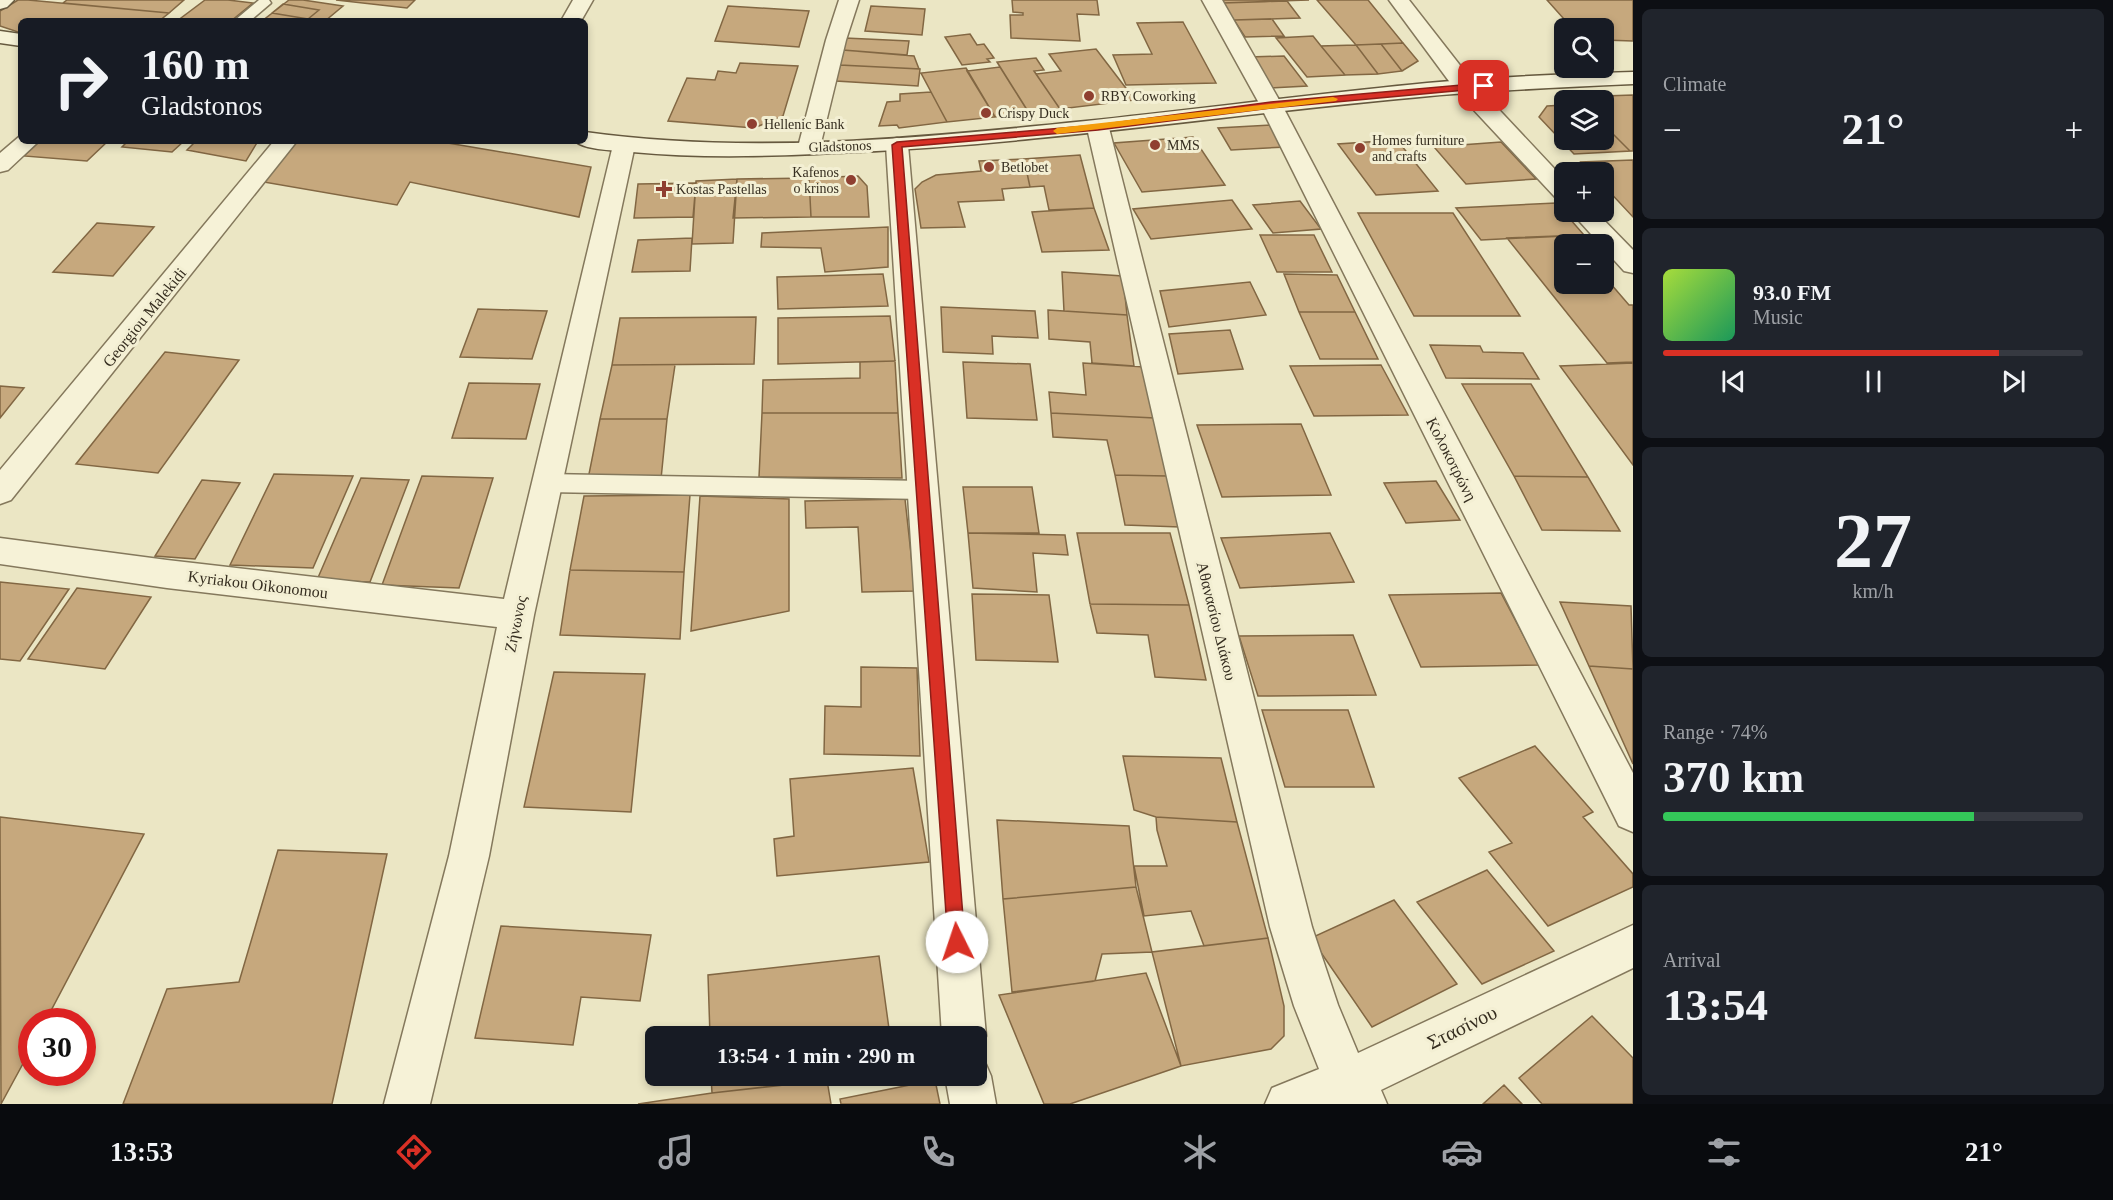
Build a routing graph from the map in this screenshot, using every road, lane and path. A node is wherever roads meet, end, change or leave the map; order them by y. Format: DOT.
graph roads {
  1 [pos="4,0"];
  2 [pos="583,0"];
  3 [pos="849,0"];
  4 [pos="1212,0"];
  5 [pos="1399,0"];
  6 [pos="0,3"];
  7 [pos="264,3"];
  8 [pos="245,18"];
  9 [pos="573,18"];
  10 [pos="0,37"];
  11 [pos="18,40"];
  12 [pos="1633,78"];
  13 [pos="1465,87"];
  14 [pos="1271,105"];
  15 [pos="1098,128"];
  16 [pos="588,139"];
  17 [pos="24,144"];
  18 [pos="284,144"];
  19 [pos="624,145"];
  20 [pos="897,145"];
  21 [pos="809,147"];
  22 [pos="0,165"];
  23 [pos="1554,181"];
  24 [pos="1592,222"];
  25 [pos="1633,265"];
  26 [pos="547,483"];
  27 [pos="923,490"];
  28 [pos="0,492"];
  29 [pos="0,551"];
  30 [pos="517,615"];
  31 [pos="1633,813"];
  32 [pos="1633,946"];
  33 [pos="963,1026"];
  34 [pos="970,1086"];
  35 [pos="1355,1093"];
  36 [pos="407,1104"];
  37 [pos="973,1104"];
  38 [pos="1288,1104"];
  1 -- 6 [label="street"];
  2 -- 9 [label="street"];
  3 -- 21 [label="street"];
  4 -- 14 [label="street, Κολοκοτρώνη"];
  5 -- 13 [label="street"];
  7 -- 8 [label="lane"];
  10 -- 11 [label="street"];
  12 -- 13 [label="street, Gladstonos"];
  13 -- 14 [label="street, Gladstonos"];
  13 -- 23 [label="street"];
  14 -- 15 [label="street, Gladstonos"];
  14 -- 31 [label="street, Κολοκοτρώνη"];
  15 -- 20 [label="street, Gladstonos"];
  15 -- 35 [label="street, Αθανασίου Διάκου"];
  16 -- 19 [label="street, Gladstonos"];
  17 -- 22 [label="street"];
  18 -- 28 [label="street, Georgiou Malekidi"];
  19 -- 21 [label="street, Gladstonos"];
  19 -- 26 [label="street, Ζήνωνος"];
  20 -- 21 [label="street, Gladstonos"];
  20 -- 27 [label="street"];
  24 -- 25 [label="street"];
  26 -- 27 [label="lane"];
  26 -- 30 [label="street, Ζήνωνος"];
  27 -- 33 [label="street"];
  29 -- 30 [label="street, Kyriakou Oikonomou"];
  30 -- 36 [label="street, Ζήνωνος"];
  32 -- 35 [label="street, Στασίνου"];
  34 -- 37 [label="street"];
  35 -- 38 [label="street, Στασίνου"];
}
